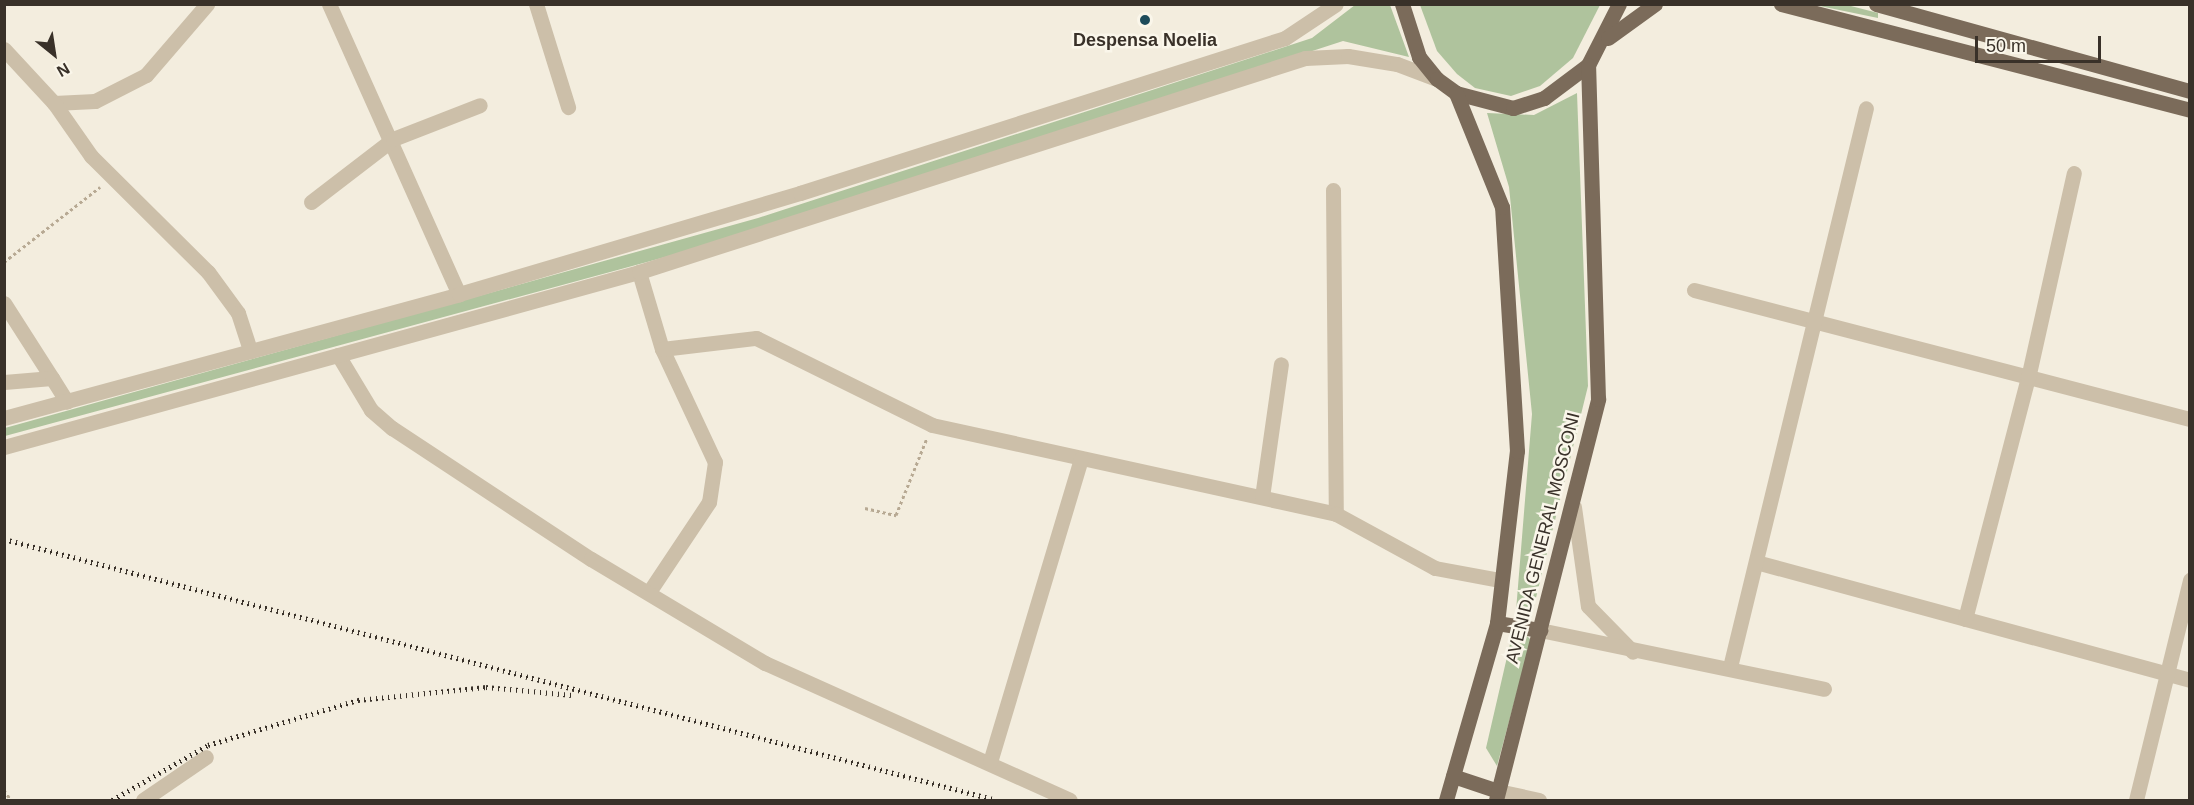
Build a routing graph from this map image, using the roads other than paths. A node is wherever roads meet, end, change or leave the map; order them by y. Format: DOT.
graph roads {
  1 [pos="207,4"];
  2 [pos="329,4"];
  3 [pos="536,4"];
  4 [pos="1336,4"];
  5 [pos="1402,4"];
  6 [pos="1619,4"];
  7 [pos="1655,4"];
  8 [pos="1781,4"];
  9 [pos="1876,4"];
  10 [pos="1603,42"];
  11 [pos="4,49"];
  12 [pos="1588,65"];
  13 [pos="1437,79"];
  14 [pos="2190,91"];
  15 [pos="1456,93"];
  16 [pos="54,104"];
  17 [pos="480,105"];
  18 [pos="568,108"];
  19 [pos="1866,108"];
  20 [pos="2190,110"];
  21 [pos="393,139"];
  22 [pos="2074,173"];
  23 [pos="1333,190"];
  24 [pos="311,202"];
  25 [pos="639,272"];
  26 [pos="1694,290"];
  27 [pos="459,294"];
  28 [pos="4,303"];
  29 [pos="1814,324"];
  30 [pos="662,349"];
  31 [pos="250,351"];
  32 [pos="338,355"];
  33 [pos="1281,364"];
  34 [pos="52,378"];
  35 [pos="2028,378"];
  36 [pos="4,382"];
  37 [pos="67,402"];
  38 [pos="4,418"];
  39 [pos="2190,419"];
  40 [pos="4,447"];
  41 [pos="1081,458"];
  42 [pos="1262,497"];
  43 [pos="1574,507"];
  44 [pos="1336,514"];
  45 [pos="1756,562"];
  46 [pos="1499,580"];
  47 [pos="2190,580"];
  48 [pos="649,592"];
  49 [pos="1965,619"];
  50 [pos="1497,623"];
  51 [pos="1540,630"];
  52 [pos="1633,652"];
  53 [pos="1730,667"];
  54 [pos="2167,674"];
  55 [pos="2190,680"];
  56 [pos="1824,689"];
  57 [pos="206,757"];
  58 [pos="990,762"];
  59 [pos="1453,776"];
  60 [pos="1497,796"];
  61 [pos="143,801"];
  62 [pos="1070,801"];
  63 [pos="1446,801"];
  64 [pos="1539,801"];
  65 [pos="2136,801"];
  1 -- 16 [label="street"];
  2 -- 21 [label="street"];
  3 -- 18 [label="street"];
  4 -- 27 [label="street"];
  5 -- 13 [label="main road"];
  6 -- 10 [label="main road"];
  7 -- 10 [label="main road"];
  8 -- 20 [label="main road"];
  9 -- 14 [label="main road"];
  10 -- 12 [label="main road"];
  11 -- 16 [label="street"];
  12 -- 15 [label="main road"];
  12 -- 43 [label="main road, AVENIDA GENERAL MOSCONI"];
  13 -- 15 [label="main road"];
  13 -- 25 [label="street"];
  15 -- 46 [label="main road, AVENIDA GENERAL MOSCONI"];
  16 -- 31 [label="street"];
  17 -- 21 [label="street"];
  19 -- 29 [label="street"];
  21 -- 24 [label="street"];
  21 -- 27 [label="street"];
  22 -- 35 [label="street"];
  23 -- 44 [label="street"];
  25 -- 30 [label="street"];
  25 -- 32 [label="street"];
  26 -- 29 [label="street"];
  27 -- 31 [label="street"];
  28 -- 34 [label="street"];
  29 -- 35 [label="street"];
  29 -- 45 [label="street"];
  30 -- 41 [label="street"];
  30 -- 48 [label="street"];
  31 -- 37 [label="street"];
  32 -- 40 [label="street"];
  32 -- 48 [label="street"];
  33 -- 42 [label="street"];
  34 -- 36 [label="street"];
  34 -- 37 [label="street"];
  35 -- 39 [label="street"];
  35 -- 49 [label="street"];
  37 -- 38 [label="street"];
  41 -- 42 [label="street"];
  41 -- 58 [label="street"];
  42 -- 44 [label="street"];
  43 -- 51 [label="main road, AVENIDA GENERAL MOSCONI"];
  43 -- 52 [label="street"];
  44 -- 46 [label="street"];
  45 -- 49 [label="street"];
  45 -- 53 [label="street"];
  46 -- 50 [label="main road, AVENIDA GENERAL MOSCONI"];
  47 -- 54 [label="street"];
  48 -- 58 [label="street"];
  49 -- 54 [label="street"];
  50 -- 51 [label="main road"];
  50 -- 59 [label="main road, AVENIDA GENERAL MOSCONI"];
  51 -- 52 [label="street"];
  51 -- 60 [label="main road, AVENIDA GENERAL MOSCONI"];
  52 -- 53 [label="street"];
  53 -- 56 [label="street"];
  54 -- 55 [label="street"];
  54 -- 65 [label="street"];
  57 -- 61 [label="street"];
  58 -- 62 [label="street"];
  59 -- 60 [label="main road"];
  59 -- 63 [label="main road, AVENIDA GENERAL MOSCONI"];
  60 -- 64 [label="street"];
}
